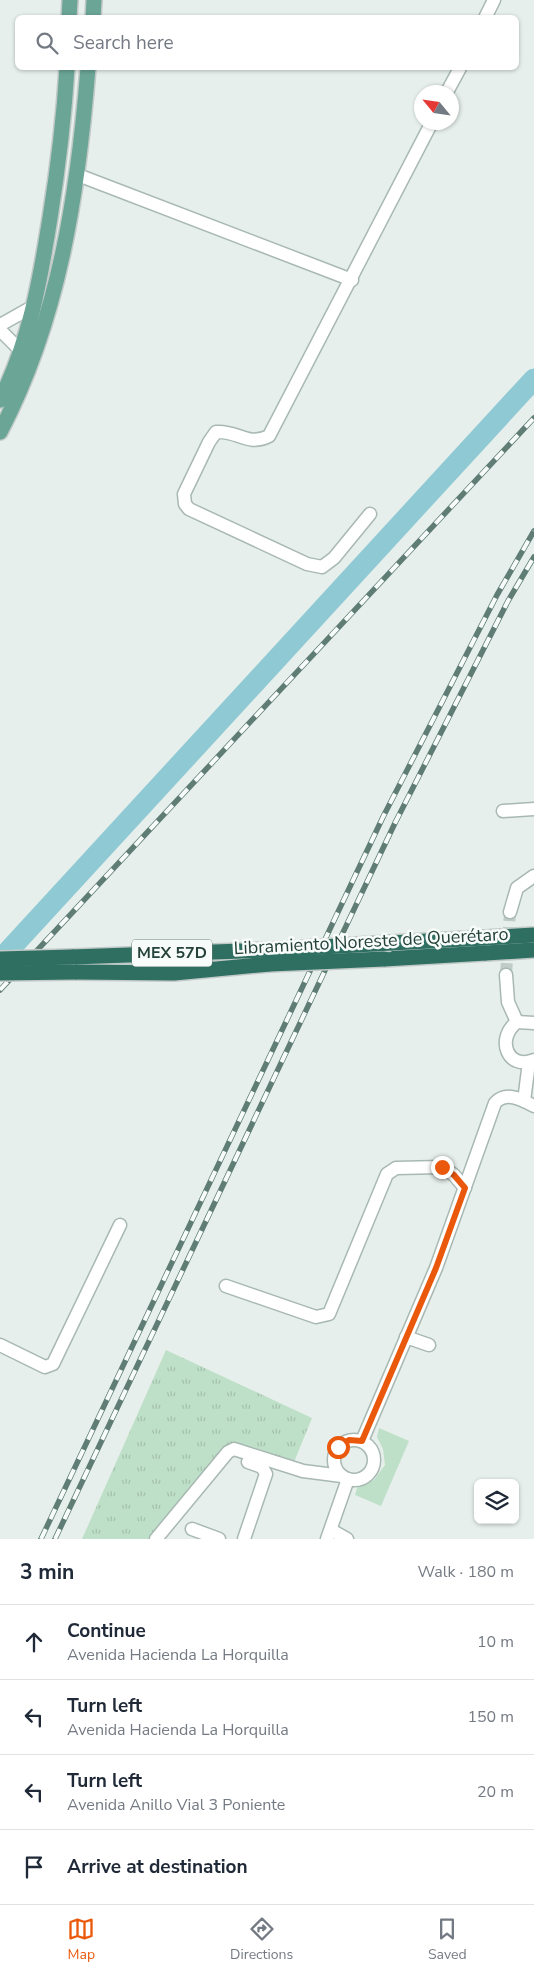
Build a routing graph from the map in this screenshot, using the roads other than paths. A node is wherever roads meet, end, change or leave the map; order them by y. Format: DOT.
graph roads {
  1 [pos="70,0"];
  2 [pos="94,0"];
  3 [pos="494,0"];
  4 [pos="69,15"];
  5 [pos="92,15"];
  6 [pos="486,15"];
  7 [pos="67,70"];
  8 [pos="88,70"];
  9 [pos="459,70"];
  10 [pos="451,85"];
  11 [pos="428,130"];
  12 [pos="78,175"];
  13 [pos="352,280"];
  14 [pos="34,306"];
  15 [pos="0,325"];
  16 [pos="0,330"];
  17 [pos="22,351"];
  18 [pos="0,400"];
  19 [pos="0,432"];
  20 [pos="370,514"];
  21 [pos="534,809"];
  22 [pos="503,812"];
  23 [pos="534,876"];
  24 [pos="510,912"];
  25 [pos="534,935"];
  26 [pos="534,950"];
  27 [pos="270,957"];
  28 [pos="0,959"];
  29 [pos="74,964"];
  30 [pos="0,973"];
  31 [pos="506,976"];
  32 [pos="516,1022"];
  33 [pos="534,1023"];
  34 [pos="532,1061"];
  35 [pos="529,1103"];
  36 [pos="465,1188"];
  37 [pos="120,1225"];
  38 [pos="226,1286"];
  39 [pos="406,1336"];
  40 [pos="0,1345"];
  41 [pos="429,1345"];
  42 [pos="362,1441"];
  43 [pos="244,1460"];
  44 [pos="345,1478"];
  45 [pos="192,1528"];
  46 [pos="329,1534"];
  47 [pos="156,1539"];
  48 [pos="219,1539"];
  49 [pos="244,1539"];
  50 [pos="347,1539"];
  1 -- 4 [label="main road"];
  2 -- 5 [label="main road"];
  3 -- 6 [label="street"];
  7 -- 14 [label="main road"];
  8 -- 12 [label="main road"];
  9 -- 10 [label="street"];
  11 -- 13 [label="street"];
  12 -- 13 [label="street"];
  12 -- 19 [label="main road"];
  13 -- 20 [label="street"];
  14 -- 15 [label="street"];
  14 -- 17 [label="main road"];
  16 -- 17 [label="street"];
  17 -- 18 [label="main road"];
  21 -- 22 [label="street"];
  23 -- 24 [label="street"];
  25 -- 27 [label="highway, Libramiento Noreste de Querétaro / MEX 57D, bridge"];
  26 -- 27 [label="highway, Libramiento Noreste de Querétaro / MEX 57D, bridge"];
  27 -- 29 [label="highway, Libramiento Noreste de Querétaro / MEX 57D"];
  28 -- 29 [label="highway, Libramiento Noreste de Querétaro / MEX 57D, bridge"];
  29 -- 30 [label="highway, Libramiento Noreste de Querétaro / MEX 57D, bridge"];
  31 -- 32 [label="street"];
  32 -- 33 [label="street"];
  32 -- 34 [label="street"];
  34 -- 35 [label="street"];
  35 -- 36 [label="street"];
  36 -- 38 [label="street"];
  36 -- 39 [label="street"];
  37 -- 40 [label="street"];
  39 -- 41 [label="street"];
  39 -- 42 [label="street"];
  42 -- 44 [label="street"];
  42 -- 44 [label="street"];
  43 -- 49 [label="street"];
  44 -- 46 [label="street"];
  44 -- 47 [label="street"];
  45 -- 48 [label="street"];
  46 -- 50 [label="street"];
}
